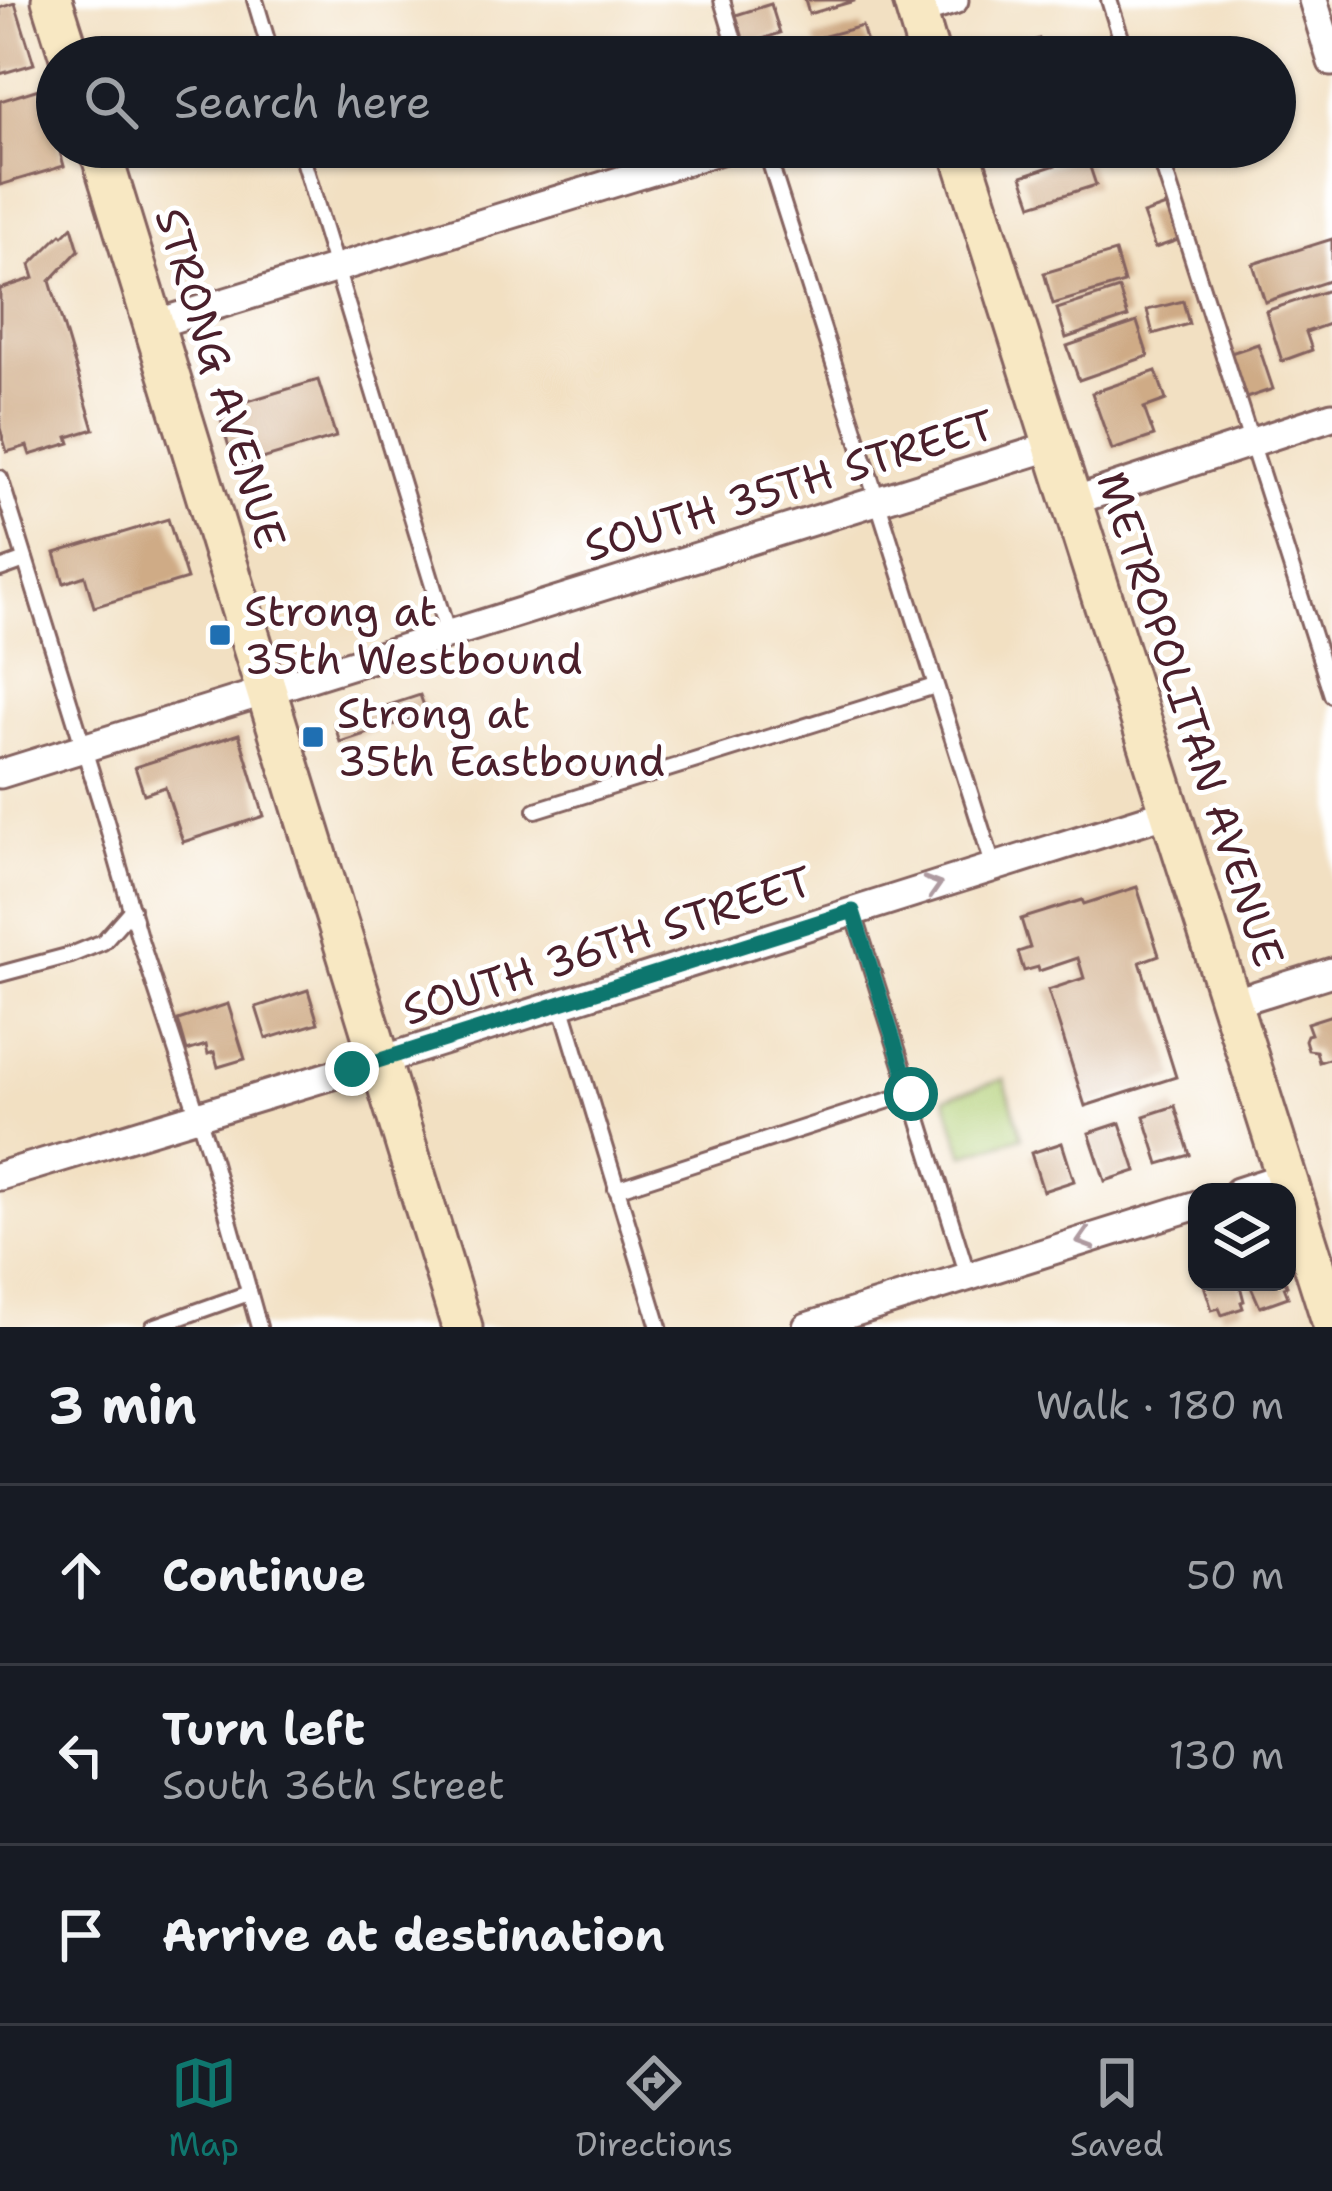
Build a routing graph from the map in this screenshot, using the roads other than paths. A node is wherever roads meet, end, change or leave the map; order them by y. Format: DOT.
graph roads {
  1 [pos="52,0"];
  2 [pos="255,0"];
  3 [pos="722,0"];
  4 [pos="954,0"];
  5 [pos="1109,0"];
  6 [pos="1313,0"];
  7 [pos="914,6"];
  8 [pos="63,36"];
  9 [pos="266,36"];
  10 [pos="733,36"];
  11 [pos="923,36"];
  12 [pos="1120,36"];
  13 [pos="1332,62"];
  14 [pos="106,168"];
  15 [pos="305,168"];
  16 [pos="663,168"];
  17 [pos="772,168"];
  18 [pos="965,168"];
  19 [pos="1163,168"];
  20 [pos="336,270"];
  21 [pos="155,324"];
  22 [pos="1332,416"];
  23 [pos="1250,443"];
  24 [pos="1053,446"];
  25 [pos="0,478"];
  26 [pos="877,502"];
  27 [pos="1070,502"];
  28 [pos="25,560"];
  29 [pos="0,568"];
  30 [pos="448,635"];
  31 [pos="935,686"];
  32 [pos="268,692"];
  33 [pos="1332,694"];
  34 [pos="83,748"];
  35 [pos="0,774"];
  36 [pos="536,810"];
  37 [pos="1169,812"];
  38 [pos="994,868"];
  39 [pos="132,909"];
  40 [pos="853,911"];
  41 [pos="1332,972"];
  42 [pos="0,974"];
  43 [pos="1232,1003"];
  44 [pos="561,1004"];
  45 [pos="380,1060"];
  46 [pos="911,1094"];
  47 [pos="198,1115"];
  48 [pos="0,1177"];
  49 [pos="1287,1177"];
  50 [pos="1267,1183"];
  51 [pos="616,1189"];
  52 [pos="1188,1208"];
  53 [pos="968,1276"];
  54 [pos="249,1294"];
  55 [pos="1332,1321"];
  56 [pos="153,1327"];
  57 [pos="259,1327"];
  58 [pos="462,1327"];
  59 [pos="659,1327"];
  60 [pos="807,1327"];
  1 -- 8 [label="street"];
  2 -- 9 [label="lane"];
  3 -- 10 [label="lane"];
  4 -- 7 [label="street"];
  5 -- 12 [label="lane"];
  6 -- 13 [label="street"];
  7 -- 11 [label="street"];
  14 -- 21 [label="street, STRONG AVENUE"];
  15 -- 20 [label="lane"];
  16 -- 20 [label="street"];
  17 -- 26 [label="lane"];
  18 -- 24 [label="street, METROPOLITAN AVENUE"];
  19 -- 23 [label="lane"];
  20 -- 21 [label="street"];
  20 -- 30 [label="lane"];
  21 -- 32 [label="street, STRONG AVENUE"];
  22 -- 23 [label="street"];
  23 -- 27 [label="street"];
  23 -- 33 [label="lane"];
  24 -- 26 [label="street, SOUTH 35TH STREET"];
  24 -- 27 [label="street, METROPOLITAN AVENUE"];
  25 -- 28 [label="lane"];
  26 -- 30 [label="street, SOUTH 35TH STREET"];
  26 -- 31 [label="lane"];
  27 -- 37 [label="street, METROPOLITAN AVENUE"];
  28 -- 29 [label="lane"];
  28 -- 34 [label="lane"];
  30 -- 32 [label="street, SOUTH 35TH STREET"];
  31 -- 36 [label="lane"];
  31 -- 38 [label="lane"];
  32 -- 34 [label="street, SOUTH 35TH STREET"];
  32 -- 45 [label="street, STRONG AVENUE"];
  34 -- 35 [label="street, SOUTH 35TH STREET"];
  34 -- 39 [label="lane"];
  37 -- 38 [label="street, SOUTH 36TH STREET"];
  37 -- 43 [label="street, METROPOLITAN AVENUE"];
  40 -- 38 [label="street, SOUTH 36TH STREET, one-way"];
  39 -- 42 [label="lane"];
  39 -- 47 [label="lane"];
  40 -- 44 [label="street, SOUTH 36TH STREET"];
  40 -- 46 [label="lane"];
  41 -- 43 [label="street"];
  43 -- 49 [label="street, METROPOLITAN AVENUE"];
  44 -- 45 [label="street, SOUTH 36TH STREET"];
  44 -- 51 [label="lane"];
  45 -- 47 [label="street, SOUTH 36TH STREET"];
  45 -- 58 [label="street, STRONG AVENUE"];
  46 -- 51 [label="lane"];
  46 -- 53 [label="lane"];
  47 -- 48 [label="street, SOUTH 36TH STREET"];
  47 -- 54 [label="lane"];
  49 -- 50 [label="street"];
  49 -- 55 [label="street, METROPOLITAN AVENUE"];
  51 -- 59 [label="lane"];
  52 -- 53 [label="street, one-way"];
  53 -- 60 [label="street"];
  54 -- 56 [label="lane"];
  54 -- 57 [label="lane"];
}
